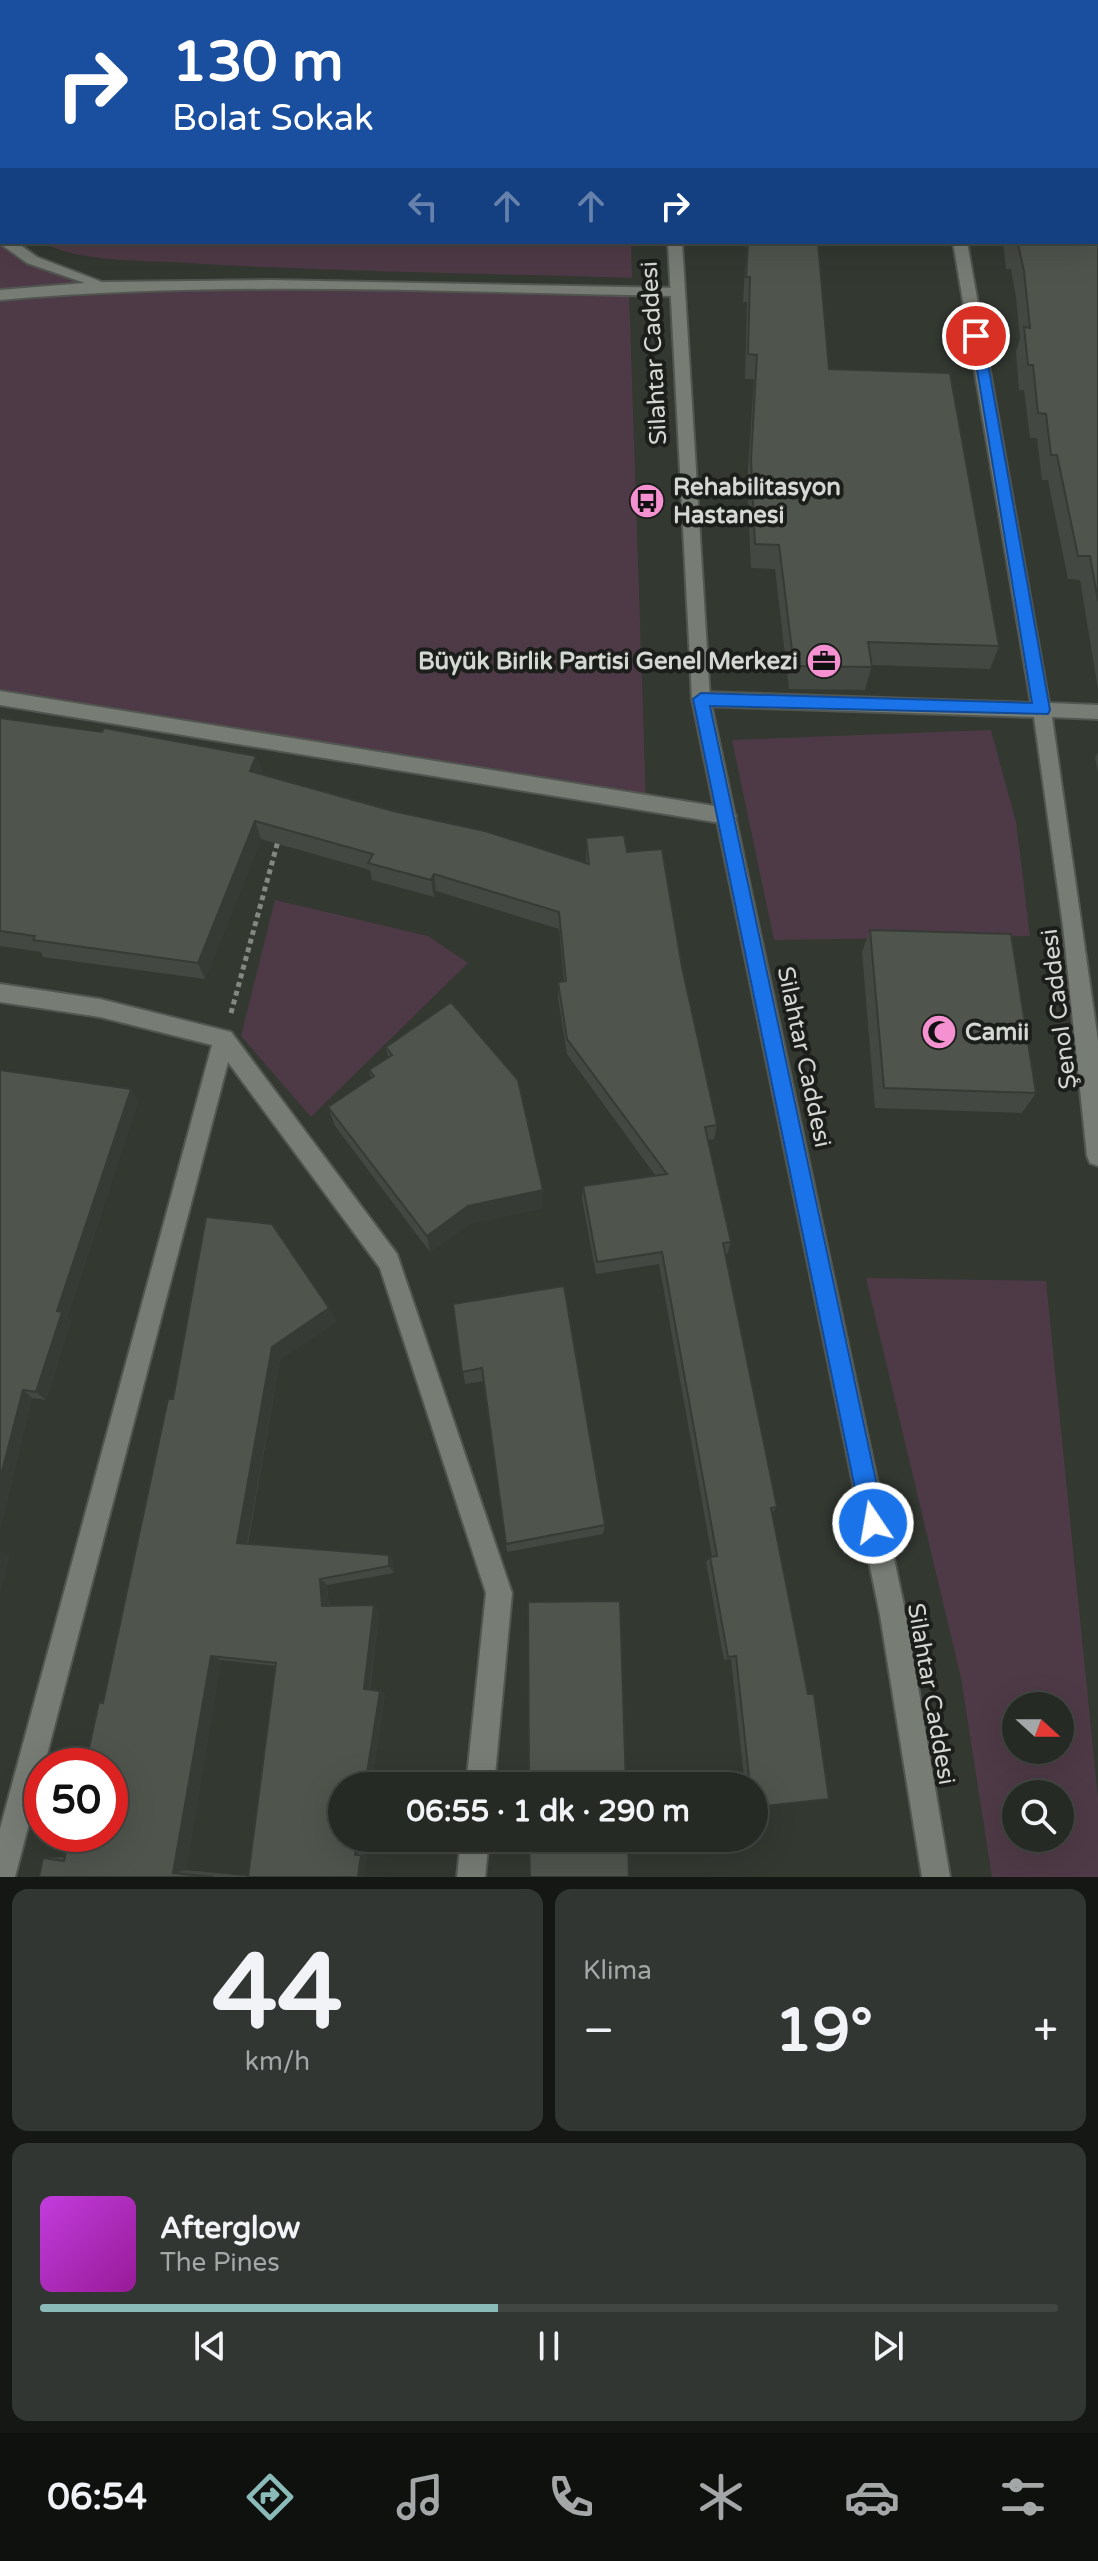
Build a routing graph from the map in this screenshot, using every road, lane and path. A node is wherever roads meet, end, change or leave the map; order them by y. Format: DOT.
graph roads {
  1 [pos="10,244"];
  2 [pos="675,244"];
  3 [pos="960,244"];
  4 [pos="106,286"];
  5 [pos="676,292"];
  6 [pos="0,295"];
  7 [pos="0,698"];
  8 [pos="701,699"];
  9 [pos="1042,710"];
  10 [pos="1098,712"];
  11 [pos="727,816"];
  12 [pos="278,839"];
  13 [pos="0,993"];
  14 [pos="1092,1004"];
  15 [pos="224,1039"];
  16 [pos="1098,1156"];
  17 [pos="481,1772"];
  18 [pos="474,1852"];
  19 [pos="1,1877"];
  20 [pos="471,1877"];
  21 [pos="936,1877"];
  1 -- 4 [label="street"];
  2 -- 5 [label="street, Silahtar Caddesi"];
  3 -- 9 [label="street, Şenol Caddesi"];
  4 -- 5 [label="street"];
  4 -- 6 [label="street"];
  5 -- 8 [label="street, Silahtar Caddesi"];
  7 -- 11 [label="street"];
  8 -- 9 [label="street"];
  8 -- 11 [label="street, Silahtar Caddesi"];
  9 -- 10 [label="street"];
  9 -- 14 [label="street, Şenol Caddesi"];
  11 -- 21 [label="street, Silahtar Caddesi"];
  12 -- 15 [label="path"];
  13 -- 15 [label="street"];
  14 -- 16 [label="street, Şenol Caddesi"];
  15 -- 17 [label="street"];
  15 -- 19 [label="street"];
  18 -- 20 [label="street"];
}
